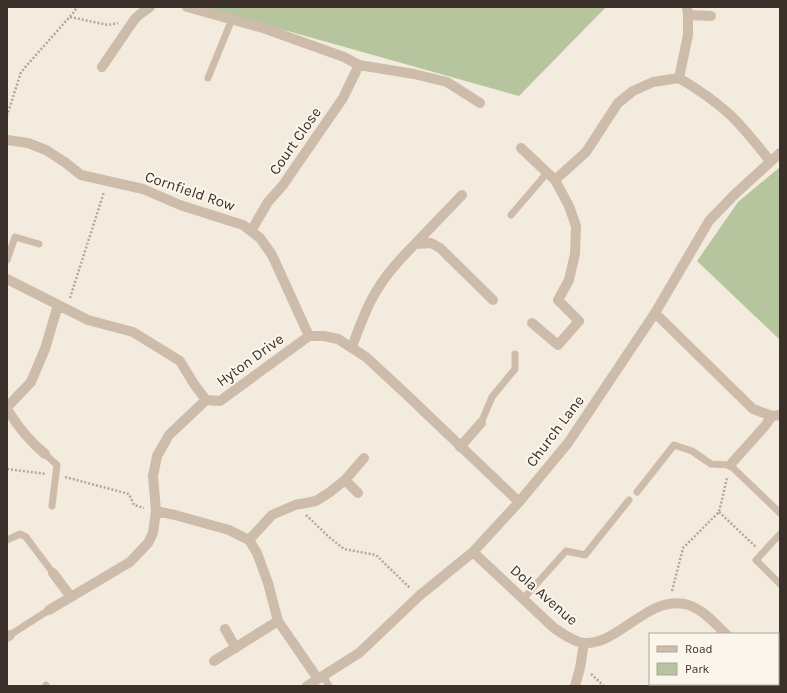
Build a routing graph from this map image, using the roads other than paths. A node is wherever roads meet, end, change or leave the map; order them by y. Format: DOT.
graph roads {
  1 [pos="150,7"];
  2 [pos="187,7"];
  3 [pos="687,11"];
  4 [pos="711,16"];
  5 [pos="232,19"];
  6 [pos="359,65"];
  7 [pos="102,67"];
  8 [pos="208,78"];
  9 [pos="679,78"];
  10 [pos="480,102"];
  11 [pos="7,140"];
  12 [pos="521,148"];
  13 [pos="780,153"];
  14 [pos="770,161"];
  15 [pos="547,173"];
  16 [pos="555,180"];
  17 [pos="462,195"];
  18 [pos="511,215"];
  19 [pos="251,231"];
  20 [pos="39,244"];
  21 [pos="415,244"];
  22 [pos="7,260"];
  23 [pos="7,279"];
  24 [pos="494,300"];
  25 [pos="62,307"];
  26 [pos="655,313"];
  27 [pos="532,322"];
  28 [pos="309,336"];
  29 [pos="352,347"];
  30 [pos="515,354"];
  31 [pos="206,400"];
  32 [pos="7,408"];
  33 [pos="776,415"];
  34 [pos="481,423"];
  35 [pos="460,447"];
  36 [pos="45,454"];
  37 [pos="364,458"];
  38 [pos="730,465"];
  39 [pos="346,480"];
  40 [pos="637,492"];
  41 [pos="358,493"];
  42 [pos="630,500"];
  43 [pos="519,502"];
  44 [pos="52,506"];
  45 [pos="156,511"];
  46 [pos="780,513"];
  47 [pos="780,534"];
  48 [pos="7,540"];
  49 [pos="248,540"];
  50 [pos="473,552"];
  51 [pos="53,572"];
  52 [pos="780,584"];
  53 [pos="71,597"];
  54 [pos="522,599"];
  55 [pos="49,610"];
  56 [pos="278,621"];
  57 [pos="225,630"];
  58 [pos="725,633"];
  59 [pos="8,636"];
  60 [pos="584,643"];
  61 [pos="236,648"];
  62 [pos="214,661"];
  63 [pos="321,678"];
  64 [pos="308,686"];
  65 [pos="329,686"];
  66 [pos="575,686"];
  1 -- 7 [label="street"];
  2 -- 5 [label="street"];
  3 -- 4 [label="street"];
  3 -- 9 [label="street"];
  5 -- 6 [label="street"];
  5 -- 8 [label="lane"];
  6 -- 10 [label="street"];
  6 -- 19 [label="street, Court Close"];
  9 -- 14 [label="street"];
  9 -- 16 [label="street"];
  11 -- 19 [label="street, Cornfield Row"];
  12 -- 15 [label="street"];
  13 -- 14 [label="street, Church Lane"];
  14 -- 26 [label="street, Church Lane"];
  15 -- 16 [label="street"];
  15 -- 18 [label="lane"];
  16 -- 27 [label="street"];
  17 -- 21 [label="street"];
  19 -- 28 [label="street, Cornfield Row"];
  20 -- 22 [label="lane"];
  21 -- 24 [label="street"];
  21 -- 29 [label="street"];
  23 -- 25 [label="street, Hyton Drive"];
  25 -- 31 [label="street, Hyton Drive"];
  25 -- 32 [label="street"];
  26 -- 33 [label="street"];
  26 -- 43 [label="street, Church Lane"];
  28 -- 29 [label="street"];
  28 -- 31 [label="street, Hyton Drive"];
  29 -- 35 [label="street"];
  30 -- 34 [label="lane"];
  31 -- 45 [label="street"];
  32 -- 36 [label="street"];
  33 -- 38 [label="street"];
  34 -- 35 [label="street"];
  35 -- 43 [label="street"];
  36 -- 44 [label="lane"];
  37 -- 39 [label="street"];
  38 -- 40 [label="lane"];
  38 -- 46 [label="lane"];
  39 -- 41 [label="street"];
  39 -- 49 [label="street"];
  42 -- 54 [label="lane"];
  43 -- 50 [label="street, Church Lane"];
  45 -- 49 [label="street"];
  45 -- 53 [label="street"];
  47 -- 52 [label="lane"];
  48 -- 51 [label="lane"];
  49 -- 56 [label="street"];
  50 -- 54 [label="street, Dola Avenue"];
  50 -- 63 [label="street, Church Lane"];
  51 -- 53 [label="street"];
  53 -- 55 [label="street"];
  54 -- 60 [label="street, Dola Avenue"];
  55 -- 59 [label="lane"];
  56 -- 61 [label="street"];
  56 -- 63 [label="street"];
  57 -- 61 [label="street"];
  58 -- 60 [label="street, Dola Avenue"];
  60 -- 66 [label="street"];
  61 -- 62 [label="street"];
  63 -- 64 [label="street, Church Lane"];
  63 -- 65 [label="lane"];
}
